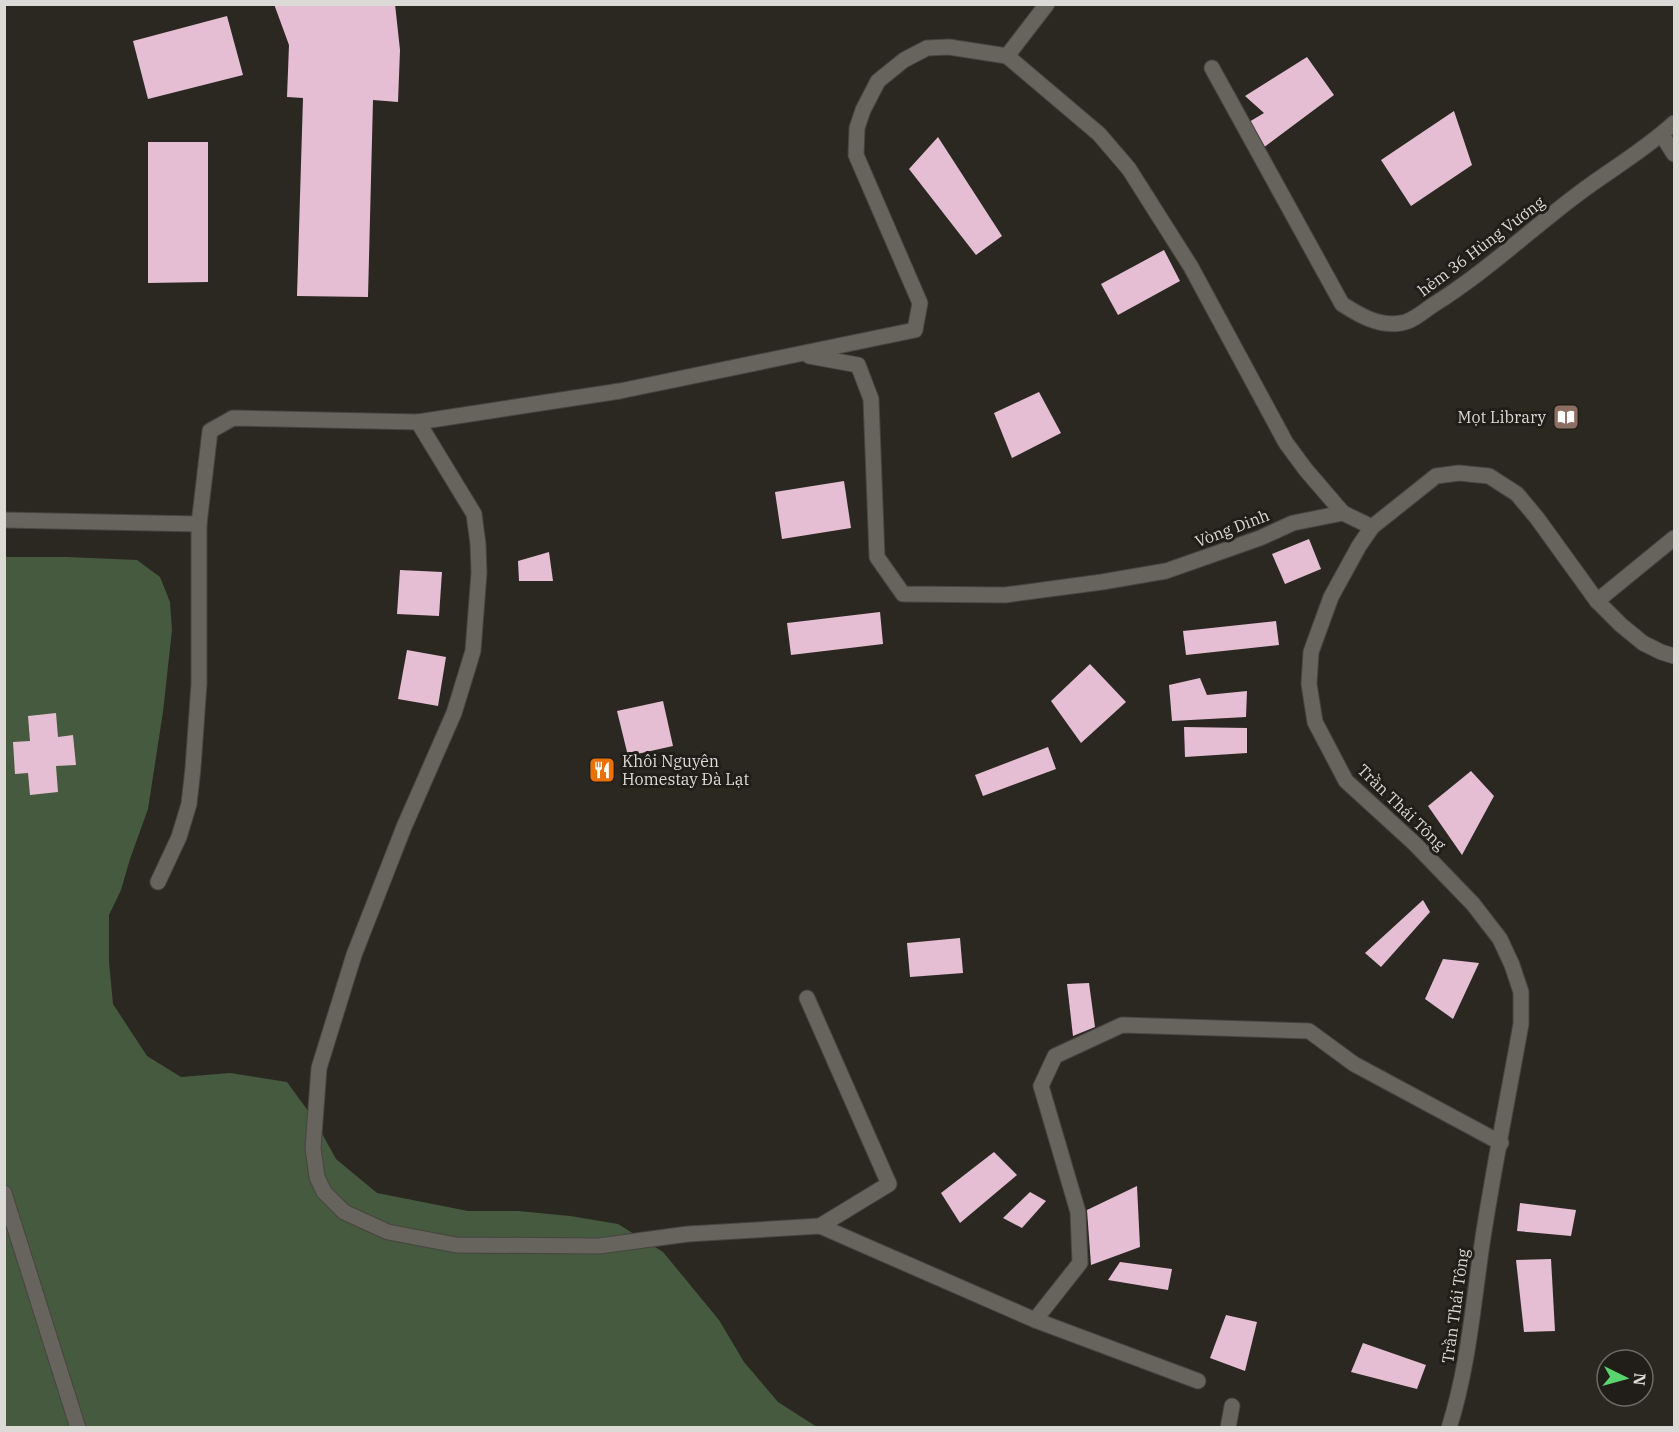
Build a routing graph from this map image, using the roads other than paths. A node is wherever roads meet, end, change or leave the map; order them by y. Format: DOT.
graph roads {
  1 [pos="1047,4"];
  2 [pos="1007,56"];
  3 [pos="1212,68"];
  4 [pos="1674,123"];
  5 [pos="1662,135"];
  6 [pos="1674,154"];
  7 [pos="800,354"];
  8 [pos="418,422"];
  9 [pos="1343,513"];
  10 [pos="4,520"];
  11 [pos="199,524"];
  12 [pos="1372,527"];
  13 [pos="1674,538"];
  14 [pos="1597,601"];
  15 [pos="1674,656"];
  16 [pos="158,882"];
  17 [pos="807,998"];
  18 [pos="1501,1143"];
  19 [pos="4,1193"];
  20 [pos="820,1226"];
  21 [pos="1035,1320"];
  22 [pos="1198,1382"];
  23 [pos="1232,1406"];
  24 [pos="78,1428"];
  25 [pos="1228,1428"];
  26 [pos="1449,1428"];
  1 -- 2 [label="street"];
  2 -- 7 [label="street"];
  2 -- 9 [label="street"];
  3 -- 5 [label="street, hẻm 36 Hùng Vương"];
  4 -- 5 [label="street, hẻm 36 Hùng Vương"];
  5 -- 6 [label="street"];
  7 -- 8 [label="street"];
  7 -- 9 [label="street, Vòng Dinh"];
  8 -- 11 [label="street"];
  8 -- 20 [label="street"];
  9 -- 12 [label="street"];
  10 -- 11 [label="street"];
  11 -- 16 [label="street"];
  12 -- 14 [label="street, Trần Thái Tông"];
  12 -- 18 [label="street, Trần Thái Tông"];
  13 -- 14 [label="street"];
  14 -- 15 [label="street, Trần Thái Tông"];
  17 -- 20 [label="street"];
  18 -- 21 [label="street"];
  18 -- 26 [label="street, Trần Thái Tông"];
  19 -- 24 [label="street"];
  20 -- 21 [label="street"];
  21 -- 22 [label="street"];
  23 -- 25 [label="street"];
}
